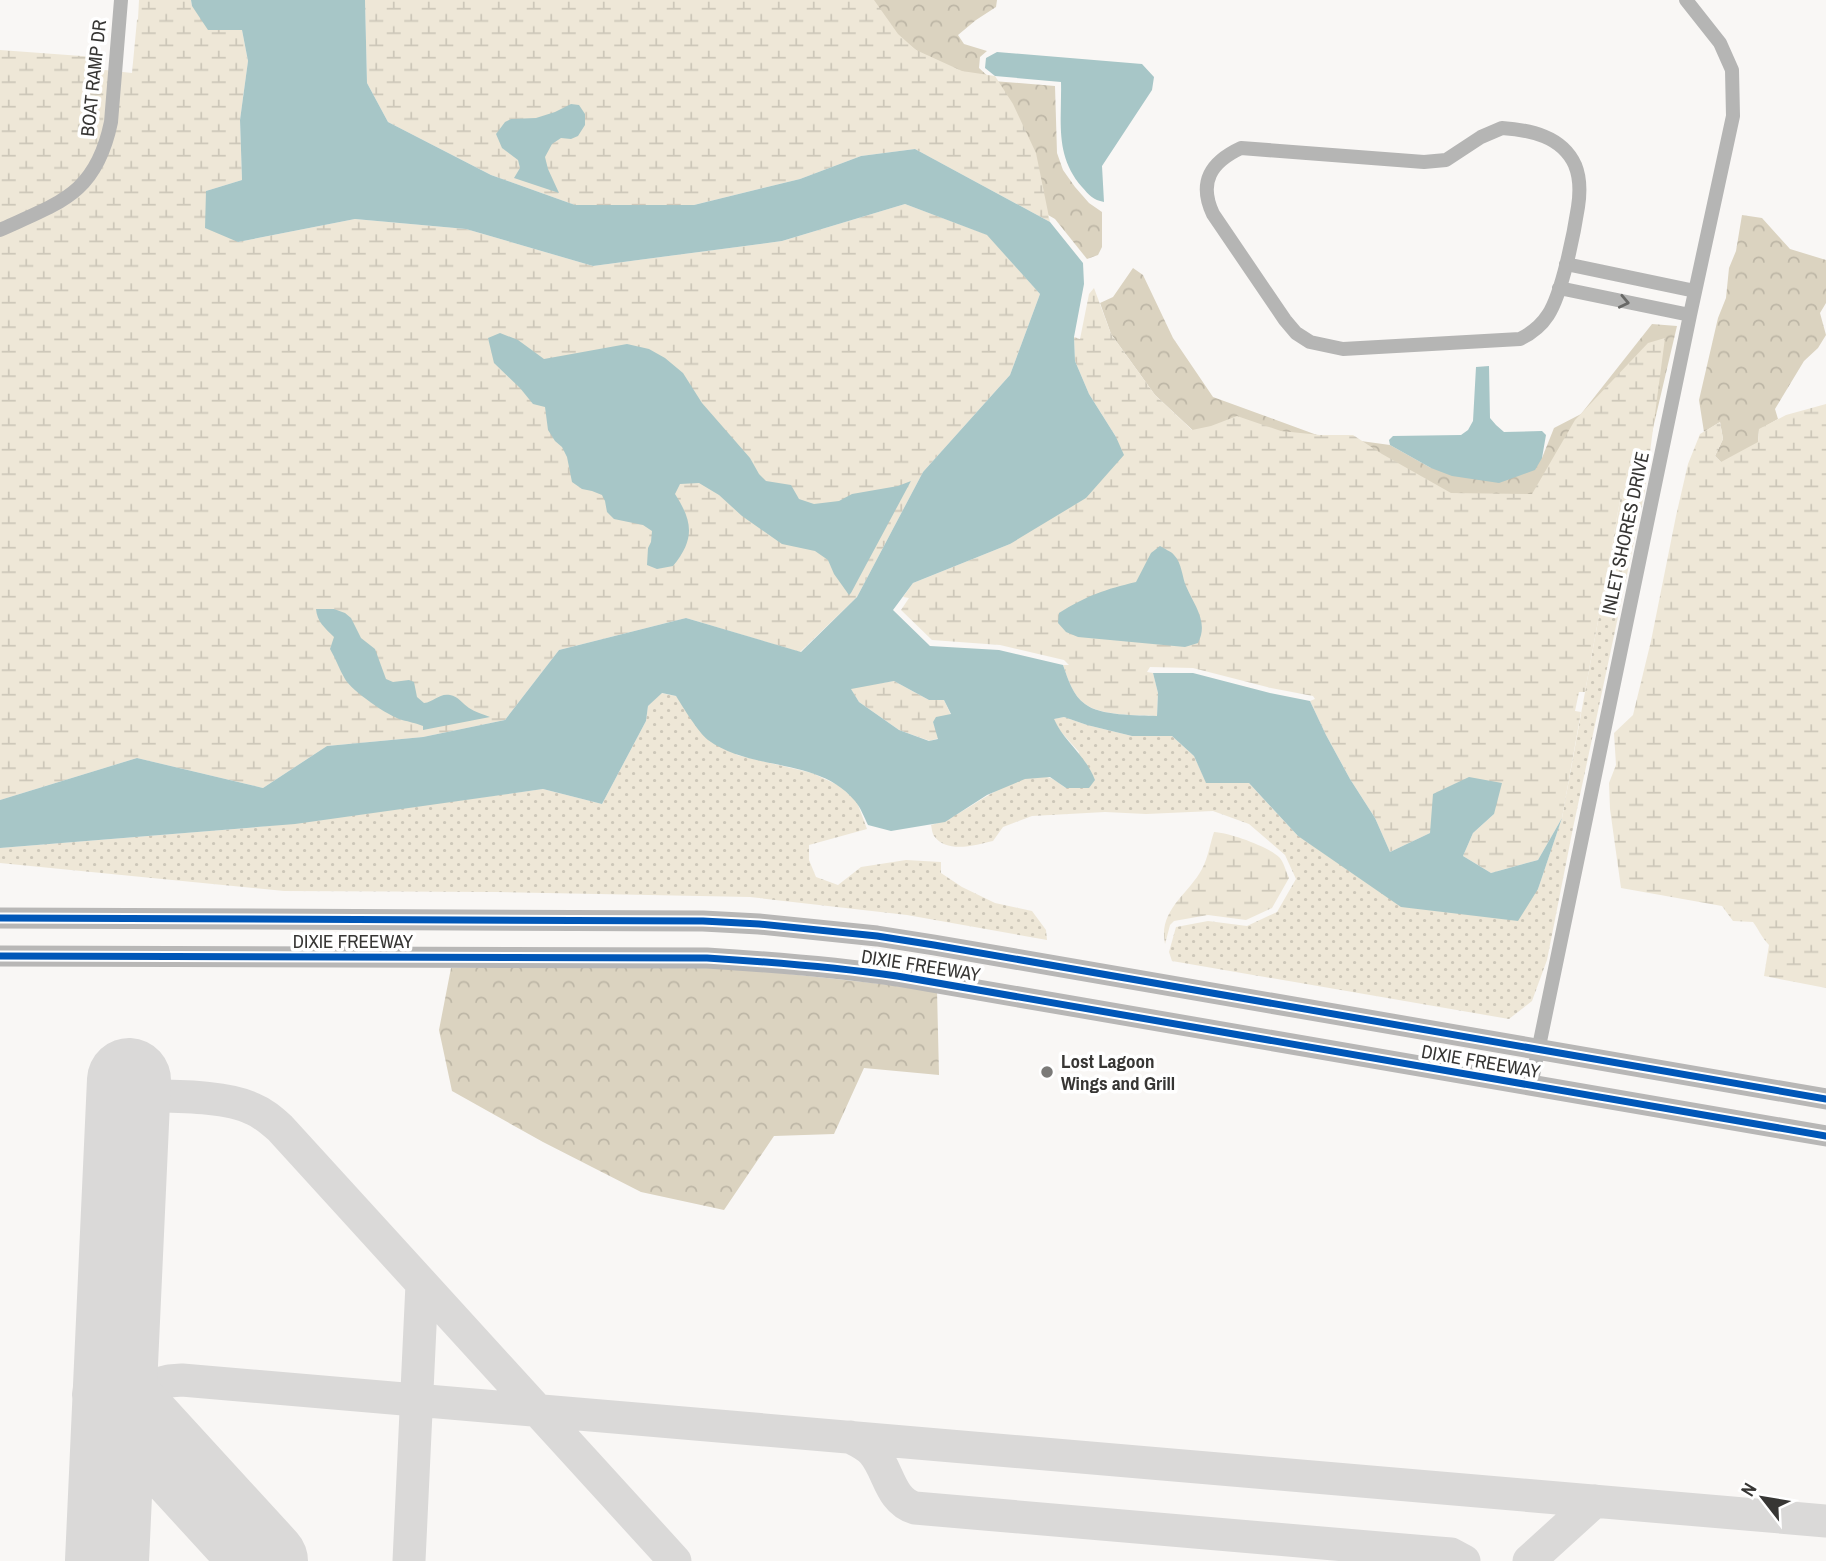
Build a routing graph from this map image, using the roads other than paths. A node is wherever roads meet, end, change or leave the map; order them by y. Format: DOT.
graph roads {
  1 [pos="121,0"];
  2 [pos="1686,0"];
  3 [pos="0,230"];
  4 [pos="1566,264"];
  5 [pos="1559,288"];
  6 [pos="1695,291"];
  7 [pos="1690,315"];
  8 [pos="0,918"];
  9 [pos="0,956"];
  10 [pos="1538,1050"];
  11 [pos="1531,1085"];
  12 [pos="1826,1099"];
  13 [pos="1826,1136"];
  1 -- 3 [label="street, BOAT RAMP DR"];
  2 -- 6 [label="street, INLET SHORES DRIVE"];
  4 -- 5 [label="street"];
  4 -- 5 [label="street"];
  4 -- 6 [label="street"];
  5 -- 7 [label="street, one-way"];
  6 -- 7 [label="street, INLET SHORES DRIVE"];
  7 -- 10 [label="street, INLET SHORES DRIVE"];
  8 -- 10 [label="main road, DIXIE FREEWAY"];
  9 -- 11 [label="main road, DIXIE FREEWAY"];
  10 -- 11 [label="street, INLET SHORES DRIVE"];
  10 -- 12 [label="main road, DIXIE FREEWAY"];
  11 -- 13 [label="main road, DIXIE FREEWAY"];
}
